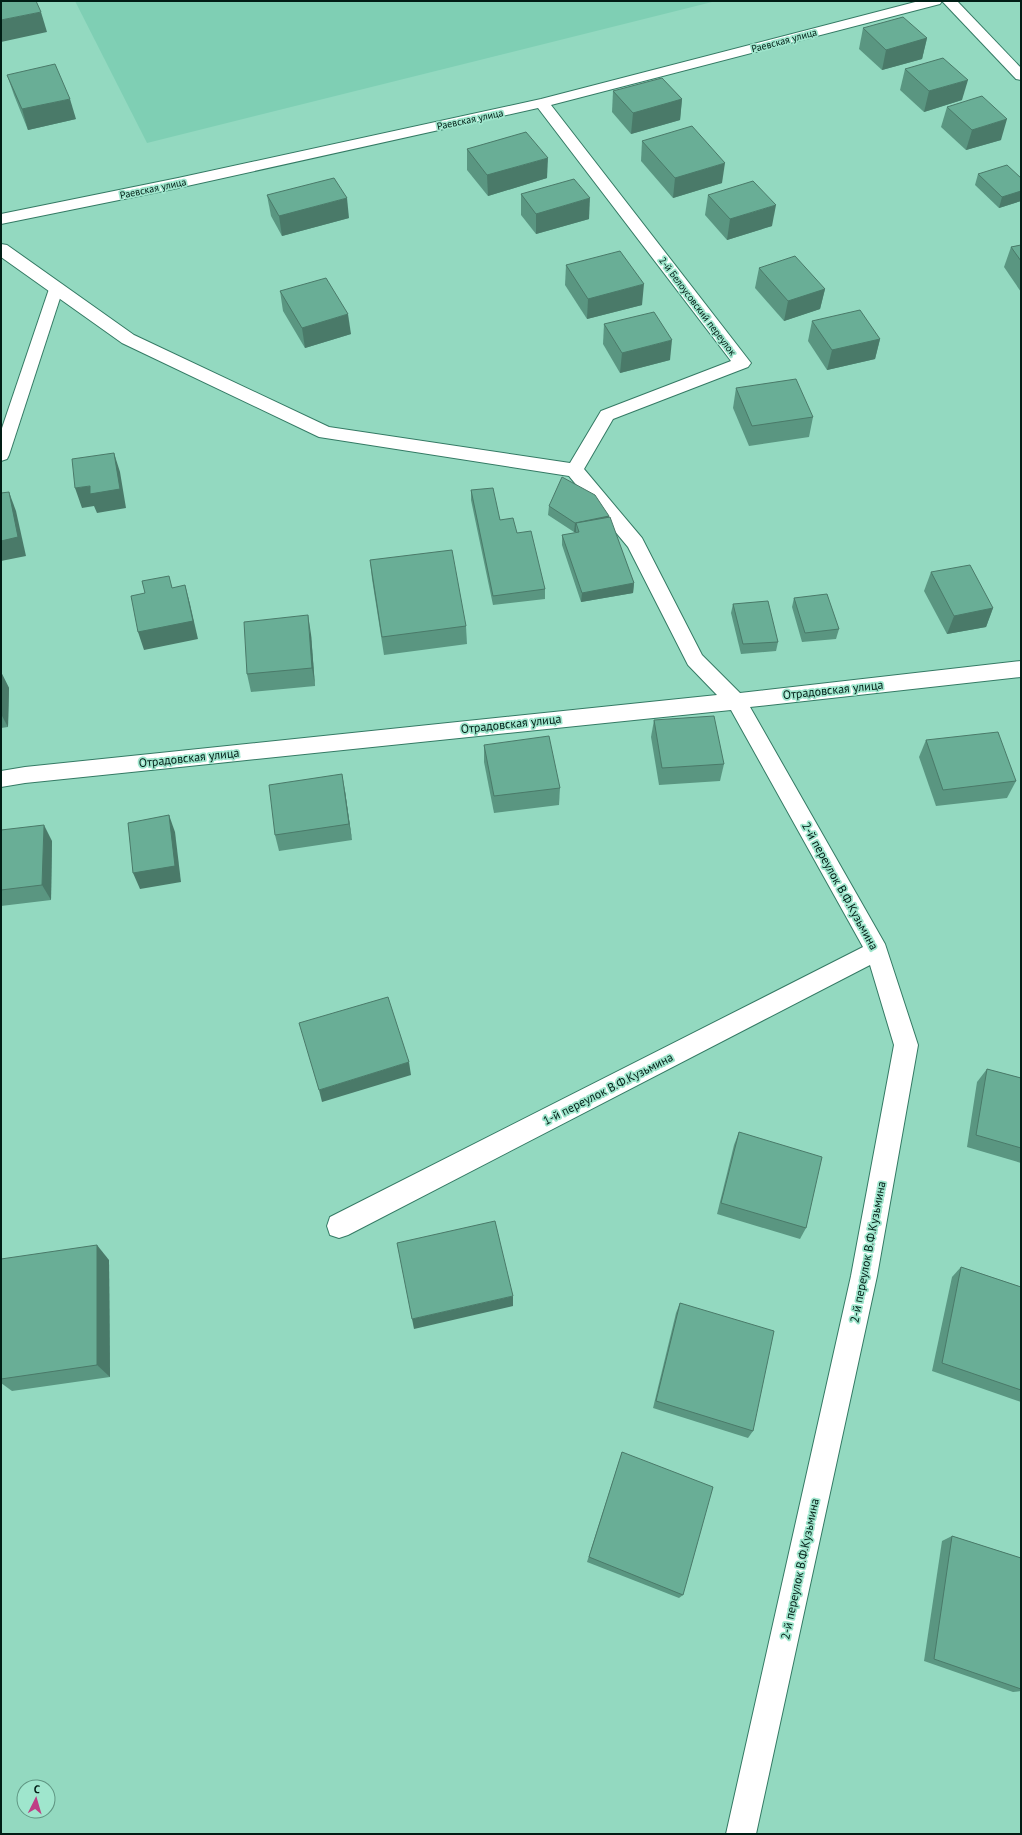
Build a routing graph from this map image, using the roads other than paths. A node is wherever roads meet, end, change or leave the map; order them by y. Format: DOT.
graph roads {
  1 [pos="935,1"];
  2 [pos="949,1"];
  3 [pos="1021,76"];
  4 [pos="542,103"];
  5 [pos="1,219"];
  6 [pos="1,249"];
  7 [pos="56,289"];
  8 [pos="1,455"];
  9 [pos="575,470"];
  10 [pos="1021,669"];
  11 [pos="736,701"];
  12 [pos="1,779"];
  13 [pos="877,951"];
  14 [pos="339,1226"];
  15 [pos="741,1834"];
  1 -- 4 [label="street, Раевская улица"];
  2 -- 3 [label="street"];
  4 -- 5 [label="street, Раевская улица"];
  4 -- 9 [label="street, 2-й Белоусовский переулок"];
  6 -- 7 [label="street"];
  7 -- 8 [label="lane"];
  7 -- 9 [label="street"];
  9 -- 11 [label="street, 2-й переулок В.Ф.Кузьмина"];
  10 -- 11 [label="street, Отрадовская улица"];
  11 -- 12 [label="street, Отрадовская улица"];
  11 -- 13 [label="street, 2-й переулок В.Ф.Кузьмина"];
  13 -- 14 [label="street, 1-й переулок В.Ф.Кузьмина"];
  13 -- 15 [label="street, 2-й переулок В.Ф.Кузьмина"];
}
